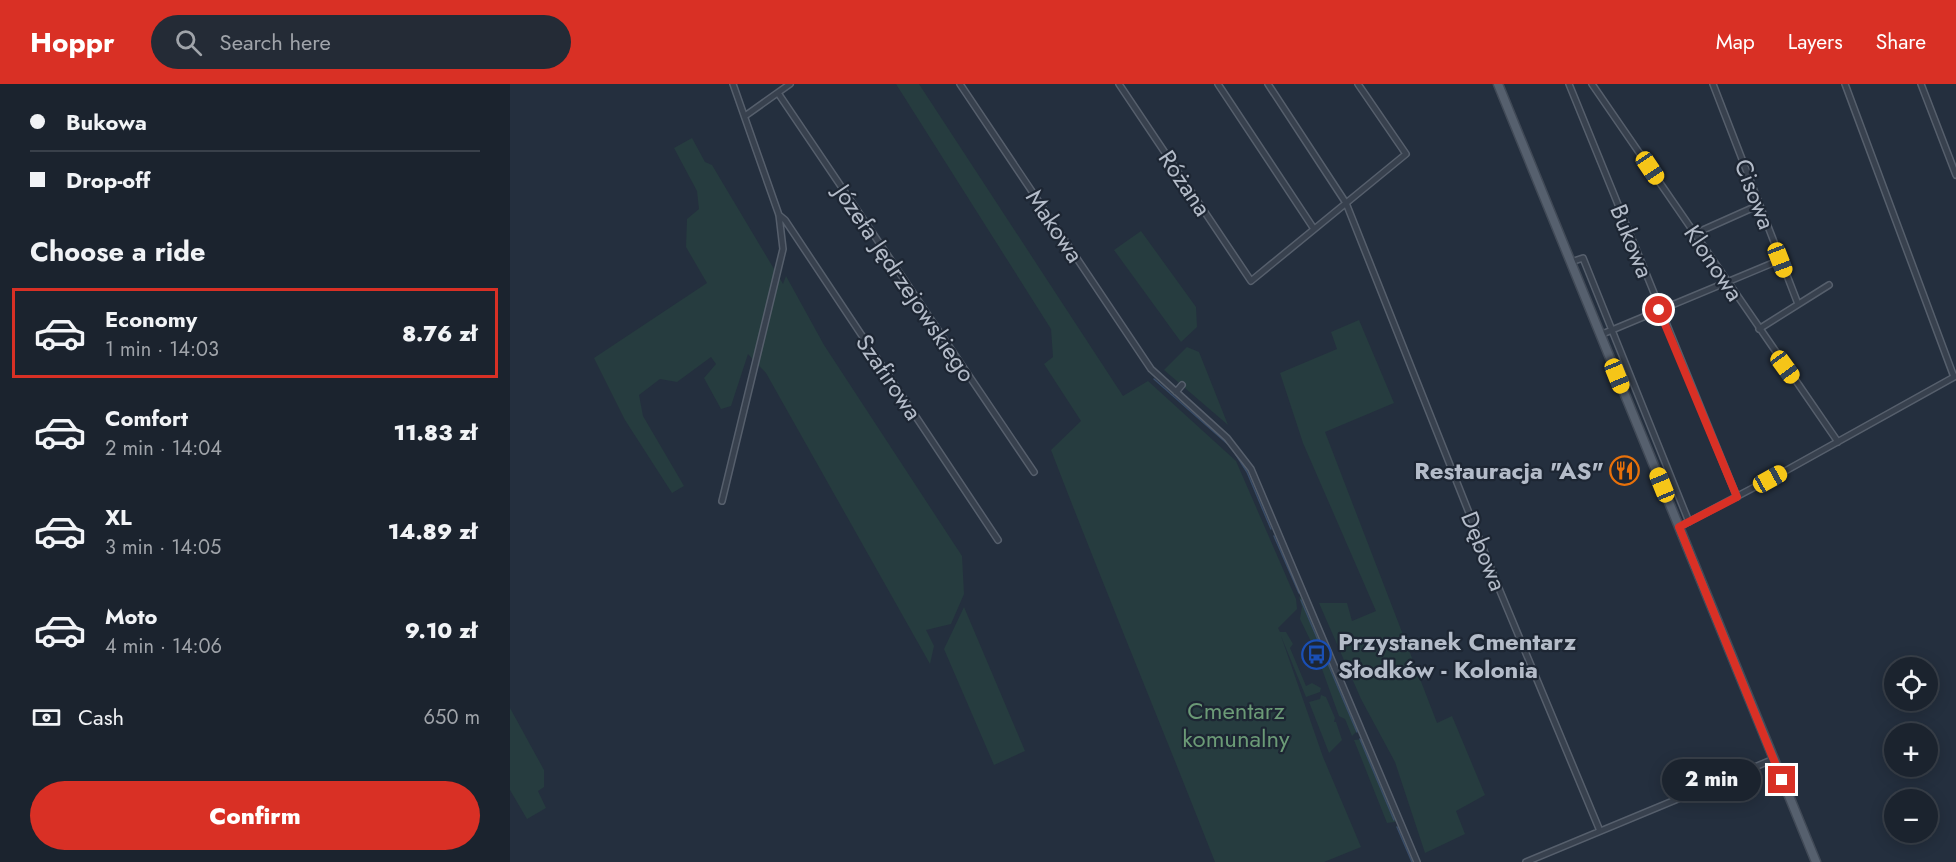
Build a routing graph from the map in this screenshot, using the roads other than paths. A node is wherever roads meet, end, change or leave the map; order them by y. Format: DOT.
graph roads {
  1 [pos="733,84"];
  2 [pos="790,84"];
  3 [pos="960,84"];
  4 [pos="1119,84"];
  5 [pos="1218,84"];
  6 [pos="1268,84"];
  7 [pos="1358,84"];
  8 [pos="1498,84"];
  9 [pos="1569,84"];
  10 [pos="1592,84"];
  11 [pos="1713,84"];
  12 [pos="1845,84"];
  13 [pos="1921,84"];
  14 [pos="778,93"];
  15 [pos="745,116"];
  16 [pos="1956,175"];
  17 [pos="1346,203"];
  18 [pos="1759,205"];
  19 [pos="779,215"];
  20 [pos="1314,230"];
  21 [pos="1694,234"];
  22 [pos="1780,260"];
  23 [pos="1570,262"];
  24 [pos="1727,282"];
  25 [pos="1829,285"];
  26 [pos="1798,304"];
  27 [pos="1659,310"];
  28 [pos="1759,329"];
  29 [pos="1611,330"];
  30 [pos="1600,335"];
  31 [pos="1955,376"];
  32 [pos="1182,385"];
  33 [pos="1176,392"];
  34 [pos="1838,442"];
  35 [pos="1034,472"];
  36 [pos="1737,497"];
  37 [pos="722,501"];
  38 [pos="1689,522"];
  39 [pos="1679,527"];
  40 [pos="998,540"];
  41 [pos="1774,759"];
  42 [pos="1600,831"];
  43 [pos="1417,862"];
  44 [pos="1526,862"];
  45 [pos="1816,862"];
  1 -- 15 [label="street"];
  2 -- 14 [label="street"];
  3 -- 33 [label="street, Makowa"];
  4 -- 20 [label="street, Różana"];
  5 -- 20 [label="street"];
  6 -- 17 [label="street, Dębowa"];
  7 -- 17 [label="street"];
  8 -- 23 [label="main road"];
  9 -- 27 [label="street, Bukowa"];
  10 -- 21 [label="street, Klonowa"];
  11 -- 18 [label="street, Cisowa"];
  12 -- 31 [label="street"];
  13 -- 16 [label="street"];
  14 -- 15 [label="street"];
  14 -- 35 [label="street, Józefa Jędrzejowskiego"];
  15 -- 19 [label="street"];
  17 -- 20 [label="street"];
  17 -- 42 [label="street, Dębowa"];
  18 -- 21 [label="street"];
  18 -- 22 [label="street, Cisowa"];
  19 -- 37 [label="street"];
  19 -- 40 [label="street, Szafirowa"];
  21 -- 24 [label="street, Klonowa"];
  22 -- 24 [label="street"];
  22 -- 26 [label="street, Cisowa"];
  23 -- 29 [label="street"];
  23 -- 30 [label="main road"];
  24 -- 27 [label="street"];
  24 -- 28 [label="street, Klonowa"];
  25 -- 26 [label="street"];
  26 -- 28 [label="street"];
  27 -- 29 [label="street"];
  27 -- 36 [label="street, Bukowa"];
  28 -- 34 [label="street, Klonowa"];
  29 -- 30 [label="street"];
  29 -- 38 [label="street"];
  30 -- 39 [label="main road"];
  31 -- 34 [label="street"];
  32 -- 33 [label="street"];
  33 -- 43 [label="street, Makowa"];
  34 -- 36 [label="street"];
  36 -- 38 [label="street"];
  38 -- 39 [label="street"];
  39 -- 41 [label="main road"];
  41 -- 42 [label="street"];
  41 -- 45 [label="main road"];
  42 -- 44 [label="street"];
}
